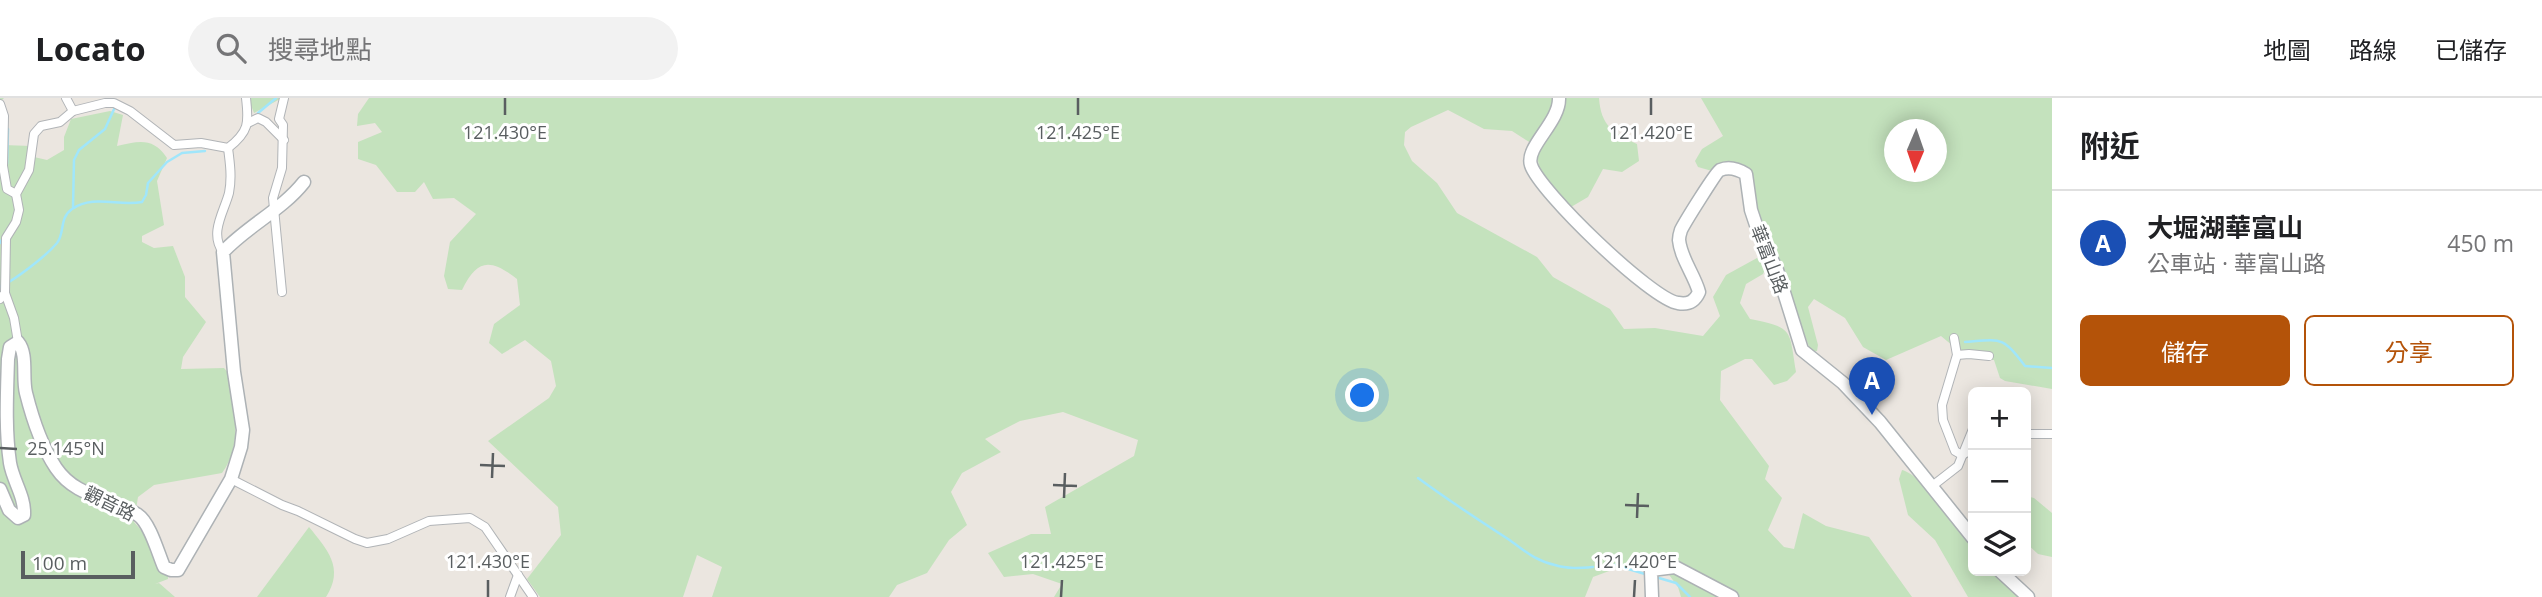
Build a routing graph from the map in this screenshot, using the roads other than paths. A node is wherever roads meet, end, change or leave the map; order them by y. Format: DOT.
graph roads {
  1 [pos="66,98"];
  2 [pos="246,98"];
  3 [pos="284,98"];
  4 [pos="1559,98"];
  5 [pos="0,104"];
  6 [pos="73,111"];
  7 [pos="248,123"];
  8 [pos="284,140"];
  9 [pos="228,148"];
  10 [pos="304,182"];
  11 [pos="16,194"];
  12 [pos="274,210"];
  13 [pos="223,252"];
  14 [pos="4,290"];
  15 [pos="282,292"];
  16 [pos="1954,338"];
  17 [pos="18,342"];
  18 [pos="1957,355"];
  19 [pos="1989,356"];
  20 [pos="2031,434"];
  21 [pos="2052,434"];
  22 [pos="1968,441"];
  23 [pos="1971,450"];
  24 [pos="1962,456"];
  25 [pos="231,479"];
  26 [pos="1931,487"];
  27 [pos="0,489"];
  28 [pos="1968,532"];
  29 [pos="518,575"];
  30 [pos="2005,576"];
  31 [pos="510,597"];
  32 [pos="533,597"];
  33 [pos="1651,597"];
  34 [pos="1732,597"];
  35 [pos="2028,597"];
  1 -- 6 [label="street"];
  2 -- 7 [label="street"];
  3 -- 8 [label="street"];
  4 -- 26 [label="street, 華富山路"];
  5 -- 11 [label="street"];
  6 -- 9 [label="street"];
  6 -- 11 [label="street"];
  7 -- 8 [label="street"];
  7 -- 9 [label="street"];
  8 -- 12 [label="street"];
  9 -- 13 [label="street"];
  10 -- 12 [label="street"];
  11 -- 14 [label="street"];
  12 -- 13 [label="street"];
  12 -- 15 [label="street"];
  13 -- 25 [label="street, 觀音路"];
  14 -- 17 [label="street"];
  16 -- 18 [label="street"];
  17 -- 25 [label="street, 觀音路"];
  17 -- 27 [label="street"];
  18 -- 19 [label="street"];
  18 -- 24 [label="street"];
  20 -- 21 [label="street"];
  22 -- 24 [label="street"];
  23 -- 24 [label="street"];
  24 -- 26 [label="street"];
  25 -- 29 [label="street"];
  26 -- 28 [label="street, 華富山路"];
  29 -- 31 [label="street"];
  29 -- 32 [label="street"];
  30 -- 35 [label="street"];
  33 -- 34 [label="street"];
}
